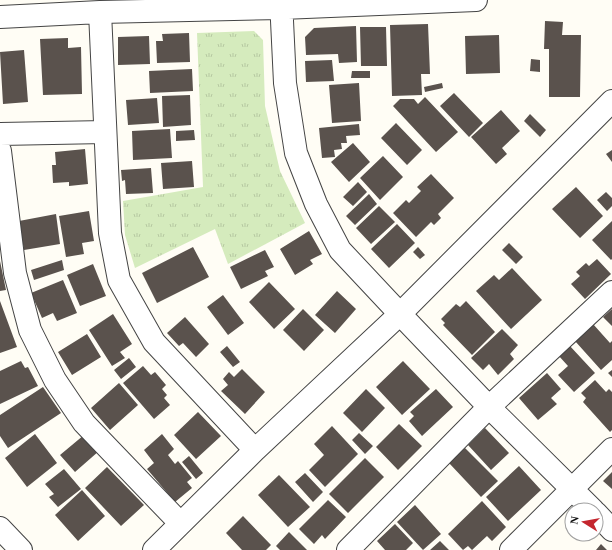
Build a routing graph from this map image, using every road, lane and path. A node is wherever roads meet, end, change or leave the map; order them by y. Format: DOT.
graph roads {
  1 [pos="476,0"];
  2 [pos="282,4"];
  3 [pos="100,12"];
  4 [pos="0,17"];
  5 [pos="612,101"];
  6 [pos="105,132"];
  7 [pos="0,134"];
  8 [pos="0,151"];
  9 [pos="612,292"];
  10 [pos="400,314"];
  11 [pos="489,407"];
  12 [pos="612,449"];
  13 [pos="256,450"];
  14 [pos="572,489"];
  15 [pos="585,502"];
  16 [pos="604,522"];
  17 [pos="180,523"];
  18 [pos="0,528"];
  19 [pos="612,530"];
  20 [pos="21,550"];
  21 [pos="154,550"];
  22 [pos="348,550"];
  23 [pos="511,550"];
  1 -- 2 [label="street"];
  2 -- 3 [label="street"];
  2 -- 10 [label="street"];
  3 -- 4 [label="street"];
  3 -- 6 [label="street"];
  5 -- 10 [label="street"];
  6 -- 7 [label="street"];
  6 -- 13 [label="street"];
  8 -- 17 [label="street"];
  9 -- 11 [label="street"];
  10 -- 11 [label="street"];
  10 -- 13 [label="street"];
  11 -- 14 [label="street"];
  11 -- 22 [label="street"];
  12 -- 14 [label="street"];
  13 -- 17 [label="street"];
  14 -- 15 [label="street"];
  14 -- 23 [label="street"];
  16 -- 19 [label="street"];
  17 -- 21 [label="street"];
  18 -- 20 [label="street"];
}
